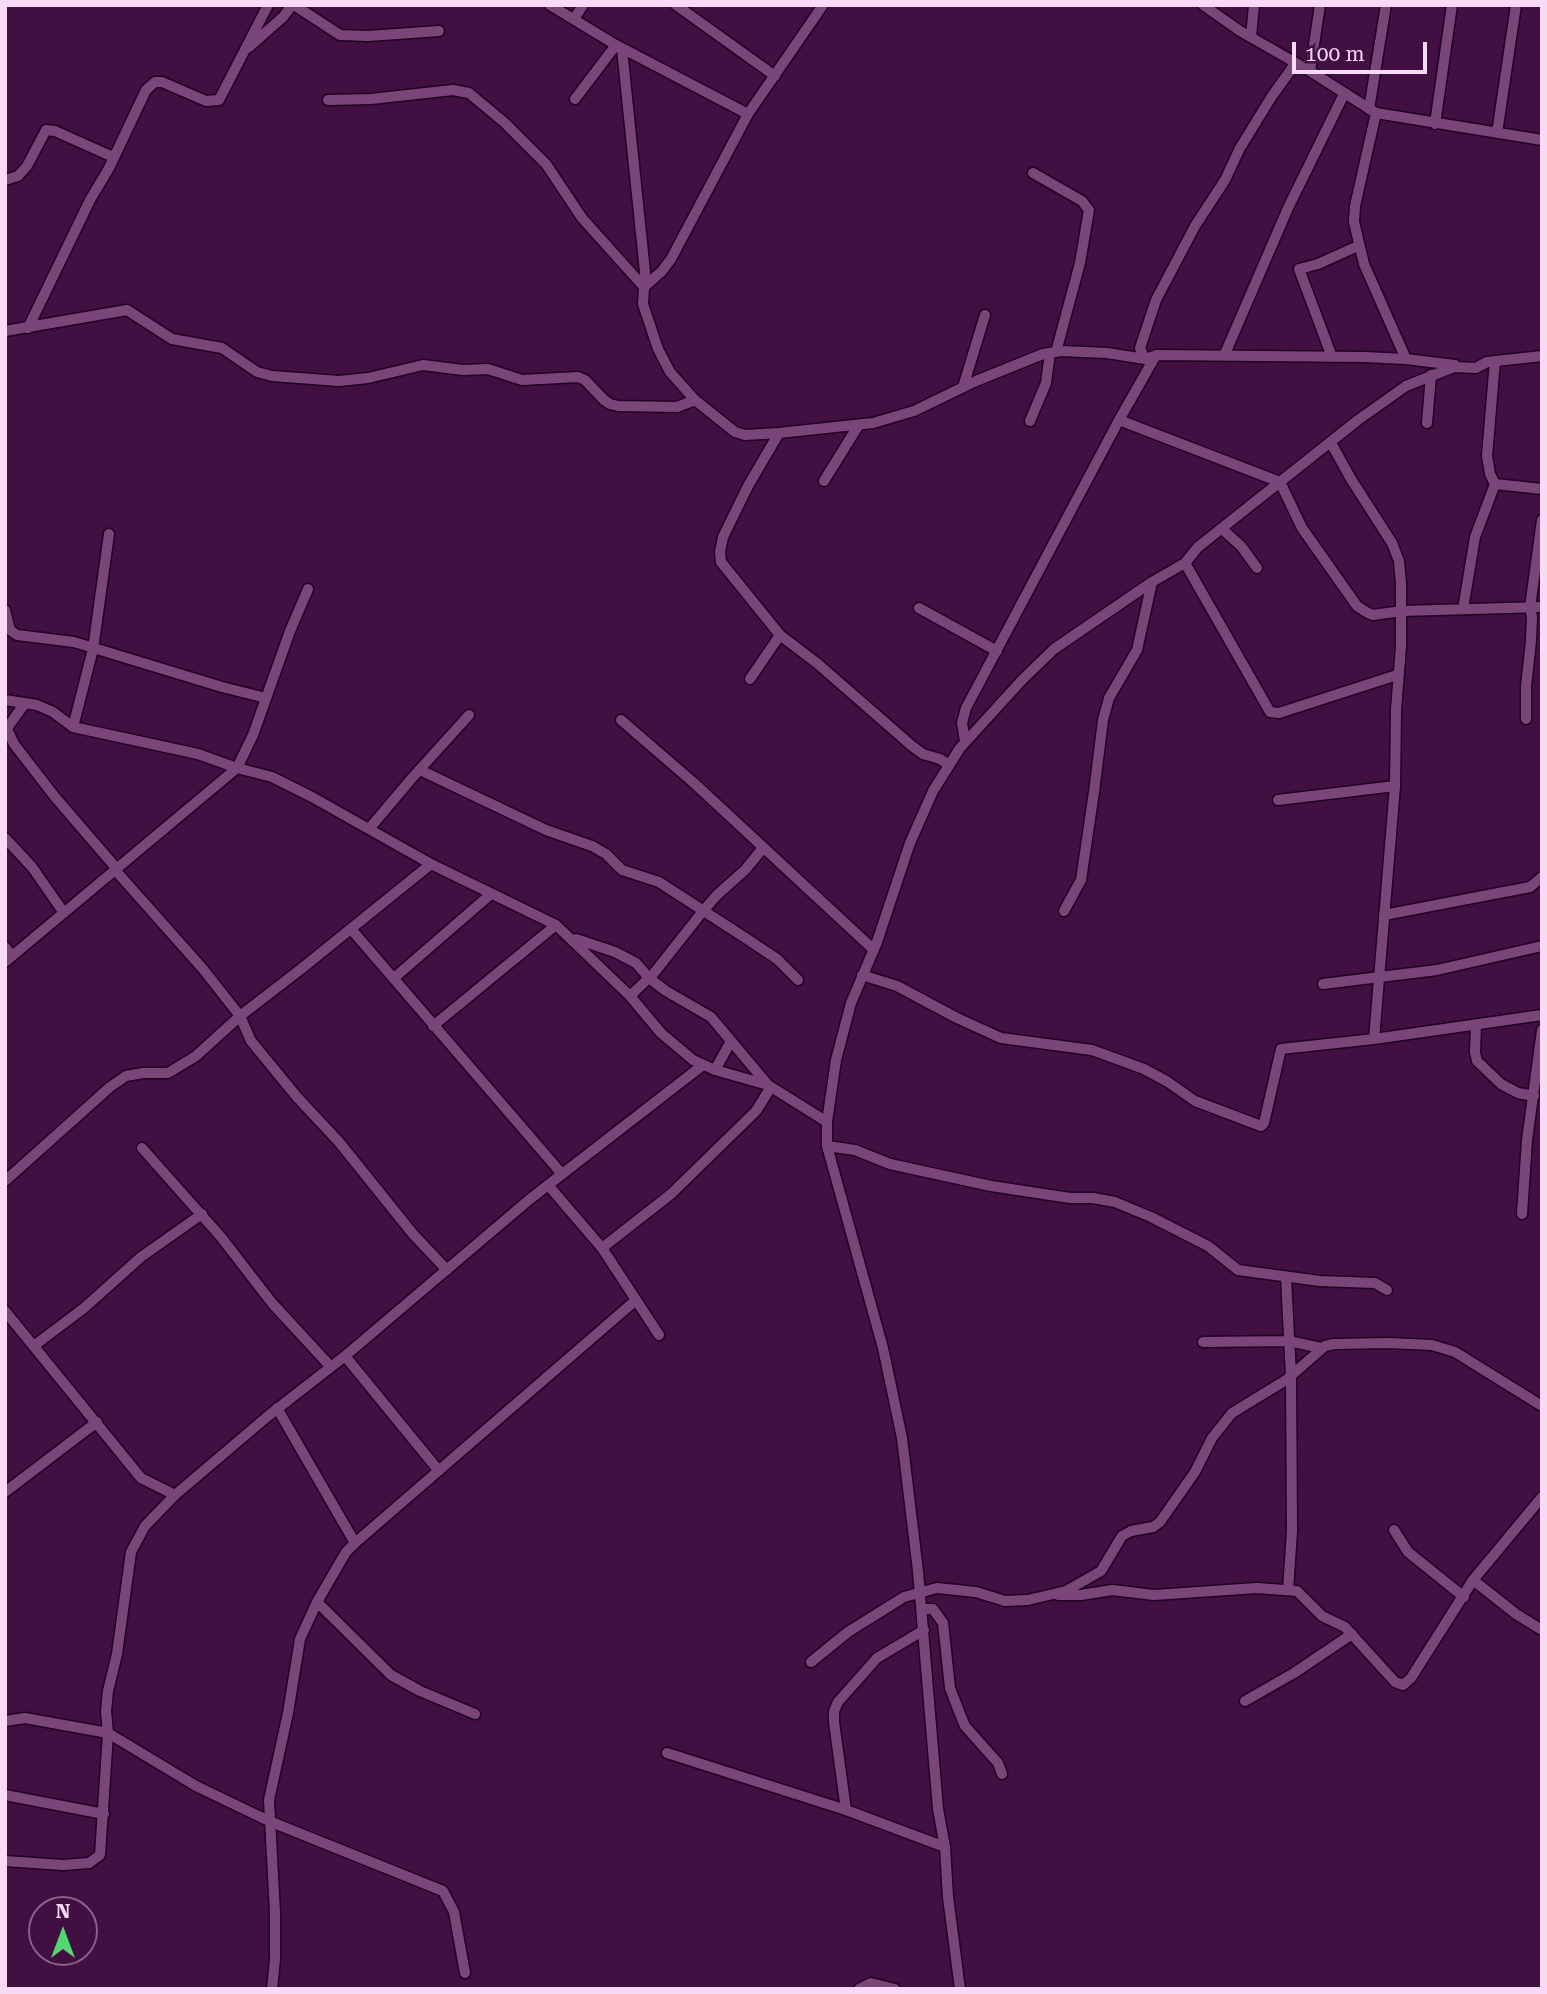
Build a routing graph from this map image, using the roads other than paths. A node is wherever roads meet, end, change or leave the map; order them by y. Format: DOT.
graph roads {
  1 [pos="268,5"];
  2 [pos="293,5"];
  3 [pos="550,5"];
  4 [pos="583,5"];
  5 [pos="676,5"];
  6 [pos="823,5"];
  7 [pos="1203,5"];
  8 [pos="1255,5"];
  9 [pos="1320,5"];
  10 [pos="1386,5"];
  11 [pos="1452,5"];
  12 [pos="1516,5"];
  13 [pos="574,19"];
  14 [pos="439,31"];
  15 [pos="1251,37"];
  16 [pos="619,47"];
  17 [pos="246,49"];
  18 [pos="1296,64"];
  19 [pos="1310,71"];
  20 [pos="775,76"];
  21 [pos="1344,94"];
  22 [pos="575,99"];
  23 [pos="328,100"];
  24 [pos="1373,111"];
  25 [pos="748,114"];
  26 [pos="1435,124"];
  27 [pos="1497,133"];
  28 [pos="1542,140"];
  29 [pos="113,157"];
  30 [pos="1033,173"];
  31 [pos="5,180"];
  32 [pos="1358,246"];
  33 [pos="643,288"];
  34 [pos="985,315"];
  35 [pos="28,328"];
  36 [pos="5,331"];
  37 [pos="1053,352"];
  38 [pos="1157,355"];
  39 [pos="1224,356"];
  40 [pos="1542,356"];
  41 [pos="1332,357"];
  42 [pos="1145,359"];
  43 [pos="1406,359"];
  44 [pos="1495,361"];
  45 [pos="1476,368"];
  46 [pos="1431,375"];
  47 [pos="963,387"];
  48 [pos="695,400"];
  49 [pos="1119,419"];
  50 [pos="1030,421"];
  51 [pos="1427,423"];
  52 [pos="858,425"];
  53 [pos="779,433"];
  54 [pos="1331,443"];
  55 [pos="824,481"];
  56 [pos="1280,482"];
  57 [pos="1494,484"];
  58 [pos="1542,489"];
  59 [pos="1542,520"];
  60 [pos="1222,529"];
  61 [pos="109,534"];
  62 [pos="1185,563"];
  63 [pos="1256,568"];
  64 [pos="1152,582"];
  65 [pos="308,589"];
  66 [pos="1530,607"];
  67 [pos="1542,607"];
  68 [pos="919,608"];
  69 [pos="1463,609"];
  70 [pos="5,610"];
  71 [pos="1402,611"];
  72 [pos="780,635"];
  73 [pos="93,649"];
  74 [pos="997,651"];
  75 [pos="1397,675"];
  76 [pos="750,679"];
  77 [pos="266,698"];
  78 [pos="6,702"];
  79 [pos="25,703"];
  80 [pos="469,716"];
  81 [pos="1526,719"];
  82 [pos="621,720"];
  83 [pos="73,727"];
  84 [pos="6,730"];
  85 [pos="965,741"];
  86 [pos="949,765"];
  87 [pos="237,768"];
  88 [pos="419,770"];
  89 [pos="1395,786"];
  90 [pos="1278,800"];
  91 [pos="369,829"];
  92 [pos="5,838"];
  93 [pos="763,848"];
  94 [pos="431,864"];
  95 [pos="116,870"];
  96 [pos="1542,877"];
  97 [pos="491,894"];
  98 [pos="703,911"];
  99 [pos="1064,911"];
  100 [pos="64,913"];
  101 [pos="1384,915"];
  102 [pos="556,925"];
  103 [pos="351,929"];
  104 [pos="572,938"];
  105 [pos="1542,946"];
  106 [pos="874,950"];
  107 [pos="8,955"];
  108 [pos="862,975"];
  109 [pos="1379,977"];
  110 [pos="394,978"];
  111 [pos="649,978"];
  112 [pos="798,980"];
  113 [pos="1323,984"];
  114 [pos="630,996"];
  115 [pos="1542,1015"];
  116 [pos="240,1016"];
  117 [pos="1476,1025"];
  118 [pos="433,1026"];
  119 [pos="1542,1030"];
  120 [pos="1374,1039"];
  121 [pos="730,1041"];
  122 [pos="703,1065"];
  123 [pos="715,1070"];
  124 [pos="1540,1072"];
  125 [pos="770,1086"];
  126 [pos="1534,1096"];
  127 [pos="827,1122"];
  128 [pos="827,1146"];
  129 [pos="142,1148"];
  130 [pos="562,1174"];
  131 [pos="5,1181"];
  132 [pos="548,1185"];
  133 [pos="202,1214"];
  134 [pos="1522,1214"];
  135 [pos="602,1248"];
  136 [pos="447,1270"];
  137 [pos="1286,1277"];
  138 [pos="1387,1290"];
  139 [pos="636,1300"];
  140 [pos="5,1311"];
  141 [pos="659,1335"];
  142 [pos="1289,1341"];
  143 [pos="1203,1342"];
  144 [pos="35,1345"];
  145 [pos="1321,1348"];
  146 [pos="345,1356"];
  147 [pos="331,1367"];
  148 [pos="1292,1376"];
  149 [pos="1542,1406"];
  150 [pos="278,1408"];
  151 [pos="97,1422"];
  152 [pos="439,1471"];
  153 [pos="5,1492"];
  154 [pos="175,1495"];
  155 [pos="1542,1497"];
  156 [pos="1394,1530"];
  157 [pos="355,1543"];
  158 [pos="1473,1580"];
  159 [pos="1288,1590"];
  160 [pos="920,1594"];
  161 [pos="1056,1595"];
  162 [pos="1464,1597"];
  163 [pos="317,1602"];
  164 [pos="922,1609"];
  165 [pos="924,1630"];
  166 [pos="1542,1630"];
  167 [pos="1352,1634"];
  168 [pos="811,1662"];
  169 [pos="1245,1701"];
  170 [pos="475,1714"];
  171 [pos="5,1721"];
  172 [pos="108,1733"];
  173 [pos="667,1754"];
  174 [pos="1002,1774"];
  175 [pos="5,1795"];
  176 [pos="846,1810"];
  177 [pos="104,1814"];
  178 [pos="269,1821"];
  179 [pos="945,1847"];
  180 [pos="5,1861"];
  181 [pos="465,1973"];
  182 [pos="272,1989"];
  183 [pos="859,1989"];
  184 [pos="895,1989"];
  185 [pos="960,1989"];
  1 -- 17 [label="street"];
  2 -- 14 [label="street"];
  2 -- 17 [label="street"];
  3 -- 13 [label="street"];
  4 -- 13 [label="street"];
  5 -- 20 [label="street"];
  6 -- 20 [label="street"];
  7 -- 15 [label="street"];
  8 -- 15 [label="street"];
  9 -- 19 [label="street"];
  10 -- 24 [label="street"];
  11 -- 26 [label="street"];
  12 -- 27 [label="street"];
  13 -- 16 [label="street"];
  15 -- 18 [label="street"];
  16 -- 22 [label="street"];
  16 -- 25 [label="street"];
  16 -- 33 [label="street"];
  17 -- 29 [label="street"];
  18 -- 19 [label="street"];
  18 -- 42 [label="street"];
  19 -- 21 [label="street"];
  20 -- 25 [label="street"];
  21 -- 24 [label="street"];
  21 -- 39 [label="street"];
  23 -- 33 [label="street"];
  24 -- 26 [label="street"];
  24 -- 32 [label="street"];
  25 -- 33 [label="street"];
  26 -- 27 [label="street"];
  27 -- 28 [label="street"];
  29 -- 31 [label="street"];
  29 -- 35 [label="street"];
  30 -- 37 [label="street"];
  32 -- 41 [label="street"];
  32 -- 43 [label="street"];
  33 -- 48 [label="street"];
  34 -- 47 [label="street"];
  35 -- 36 [label="street"];
  35 -- 48 [label="street"];
  37 -- 42 [label="street"];
  37 -- 47 [label="street"];
  37 -- 50 [label="street"];
  38 -- 39 [label="street"];
  38 -- 42 [label="street"];
  38 -- 49 [label="street"];
  39 -- 41 [label="street"];
  40 -- 44 [label="street"];
  41 -- 43 [label="street"];
  43 -- 45 [label="street"];
  44 -- 45 [label="street"];
  44 -- 57 [label="street"];
  45 -- 46 [label="street"];
  46 -- 51 [label="street"];
  46 -- 54 [label="street"];
  47 -- 52 [label="street"];
  48 -- 53 [label="street"];
  49 -- 56 [label="street"];
  49 -- 74 [label="street"];
  52 -- 53 [label="street"];
  52 -- 55 [label="street"];
  53 -- 72 [label="street"];
  54 -- 56 [label="street"];
  54 -- 71 [label="street"];
  56 -- 60 [label="street"];
  56 -- 71 [label="street"];
  57 -- 58 [label="street"];
  57 -- 69 [label="street"];
  59 -- 66 [label="street"];
  60 -- 62 [label="street"];
  60 -- 63 [label="street"];
  61 -- 73 [label="street"];
  62 -- 64 [label="street"];
  62 -- 75 [label="street"];
  64 -- 85 [label="street"];
  64 -- 99 [label="street"];
  65 -- 77 [label="street"];
  66 -- 67 [label="street"];
  66 -- 69 [label="street"];
  66 -- 81 [label="street"];
  68 -- 74 [label="street"];
  69 -- 71 [label="street"];
  70 -- 73 [label="street"];
  71 -- 75 [label="street"];
  72 -- 76 [label="street"];
  72 -- 86 [label="street"];
  73 -- 77 [label="street"];
  73 -- 83 [label="street"];
  74 -- 85 [label="street"];
  75 -- 89 [label="street"];
  77 -- 87 [label="street"];
  78 -- 79 [label="street"];
  79 -- 83 [label="street"];
  79 -- 84 [label="street"];
  80 -- 88 [label="street"];
  82 -- 93 [label="street"];
  83 -- 87 [label="street"];
  84 -- 95 [label="street"];
  85 -- 86 [label="street"];
  86 -- 106 [label="street"];
  87 -- 91 [label="street"];
  87 -- 95 [label="street"];
  88 -- 91 [label="street"];
  88 -- 98 [label="street"];
  89 -- 90 [label="street"];
  89 -- 101 [label="street"];
  91 -- 94 [label="street"];
  92 -- 100 [label="street"];
  93 -- 98 [label="street"];
  93 -- 106 [label="street"];
  94 -- 97 [label="street"];
  94 -- 103 [label="street"];
  95 -- 100 [label="street"];
  95 -- 116 [label="street"];
  96 -- 101 [label="street"];
  97 -- 102 [label="street"];
  97 -- 110 [label="street"];
  98 -- 111 [label="street"];
  98 -- 112 [label="street"];
  100 -- 107 [label="street"];
  101 -- 109 [label="street"];
  102 -- 104 [label="street"];
  102 -- 118 [label="street"];
  103 -- 110 [label="street"];
  103 -- 116 [label="street"];
  104 -- 111 [label="street"];
  104 -- 114 [label="street"];
  105 -- 109 [label="street"];
  106 -- 108 [label="street"];
  108 -- 120 [label="street"];
  108 -- 127 [label="street"];
  109 -- 113 [label="street"];
  109 -- 120 [label="street"];
  110 -- 118 [label="street"];
  111 -- 114 [label="street"];
  111 -- 121 [label="street"];
  114 -- 122 [label="street"];
  115 -- 117 [label="street"];
  116 -- 131 [label="street"];
  116 -- 136 [label="street"];
  117 -- 120 [label="street"];
  117 -- 126 [label="street"];
  118 -- 130 [label="street"];
  119 -- 124 [label="street"];
  121 -- 123 [label="street"];
  121 -- 125 [label="street"];
  122 -- 123 [label="street"];
  122 -- 130 [label="street"];
  123 -- 125 [label="street"];
  124 -- 126 [label="street"];
  125 -- 127 [label="street"];
  125 -- 135 [label="street"];
  126 -- 134 [label="street"];
  127 -- 128 [label="street"];
  128 -- 137 [label="street"];
  128 -- 160 [label="street"];
  129 -- 133 [label="street"];
  130 -- 132 [label="street"];
  132 -- 135 [label="street"];
  132 -- 136 [label="street"];
  133 -- 144 [label="street"];
  133 -- 147 [label="street"];
  135 -- 139 [label="street"];
  136 -- 146 [label="street"];
  137 -- 138 [label="street"];
  137 -- 142 [label="street"];
  139 -- 141 [label="street"];
  139 -- 152 [label="street"];
  140 -- 144 [label="street"];
  142 -- 143 [label="street"];
  142 -- 145 [label="street"];
  142 -- 148 [label="street"];
  144 -- 151 [label="street"];
  145 -- 148 [label="street"];
  145 -- 149 [label="street"];
  146 -- 147 [label="street"];
  146 -- 152 [label="street"];
  147 -- 150 [label="street"];
  148 -- 159 [label="street"];
  148 -- 161 [label="street"];
  150 -- 154 [label="street"];
  150 -- 157 [label="street"];
  151 -- 153 [label="street"];
  151 -- 154 [label="street"];
  152 -- 157 [label="street"];
  154 -- 172 [label="street"];
  155 -- 158 [label="street"];
  156 -- 162 [label="street"];
  157 -- 163 [label="street"];
  158 -- 162 [label="street"];
  158 -- 166 [label="street"];
  159 -- 161 [label="street"];
  159 -- 167 [label="street"];
  160 -- 161 [label="street"];
  160 -- 164 [label="street"];
  160 -- 168 [label="street"];
  162 -- 167 [label="street"];
  163 -- 170 [label="street"];
  163 -- 178 [label="street"];
  164 -- 165 [label="street"];
  164 -- 174 [label="street"];
  165 -- 176 [label="street"];
  165 -- 179 [label="street"];
  167 -- 169 [label="street"];
  171 -- 172 [label="street"];
  172 -- 177 [label="street"];
  172 -- 178 [label="street"];
  173 -- 176 [label="street"];
  175 -- 177 [label="street"];
  176 -- 179 [label="street"];
  177 -- 180 [label="street"];
  178 -- 181 [label="street"];
  178 -- 182 [label="street"];
  179 -- 185 [label="street"];
  183 -- 184 [label="street"];
}
